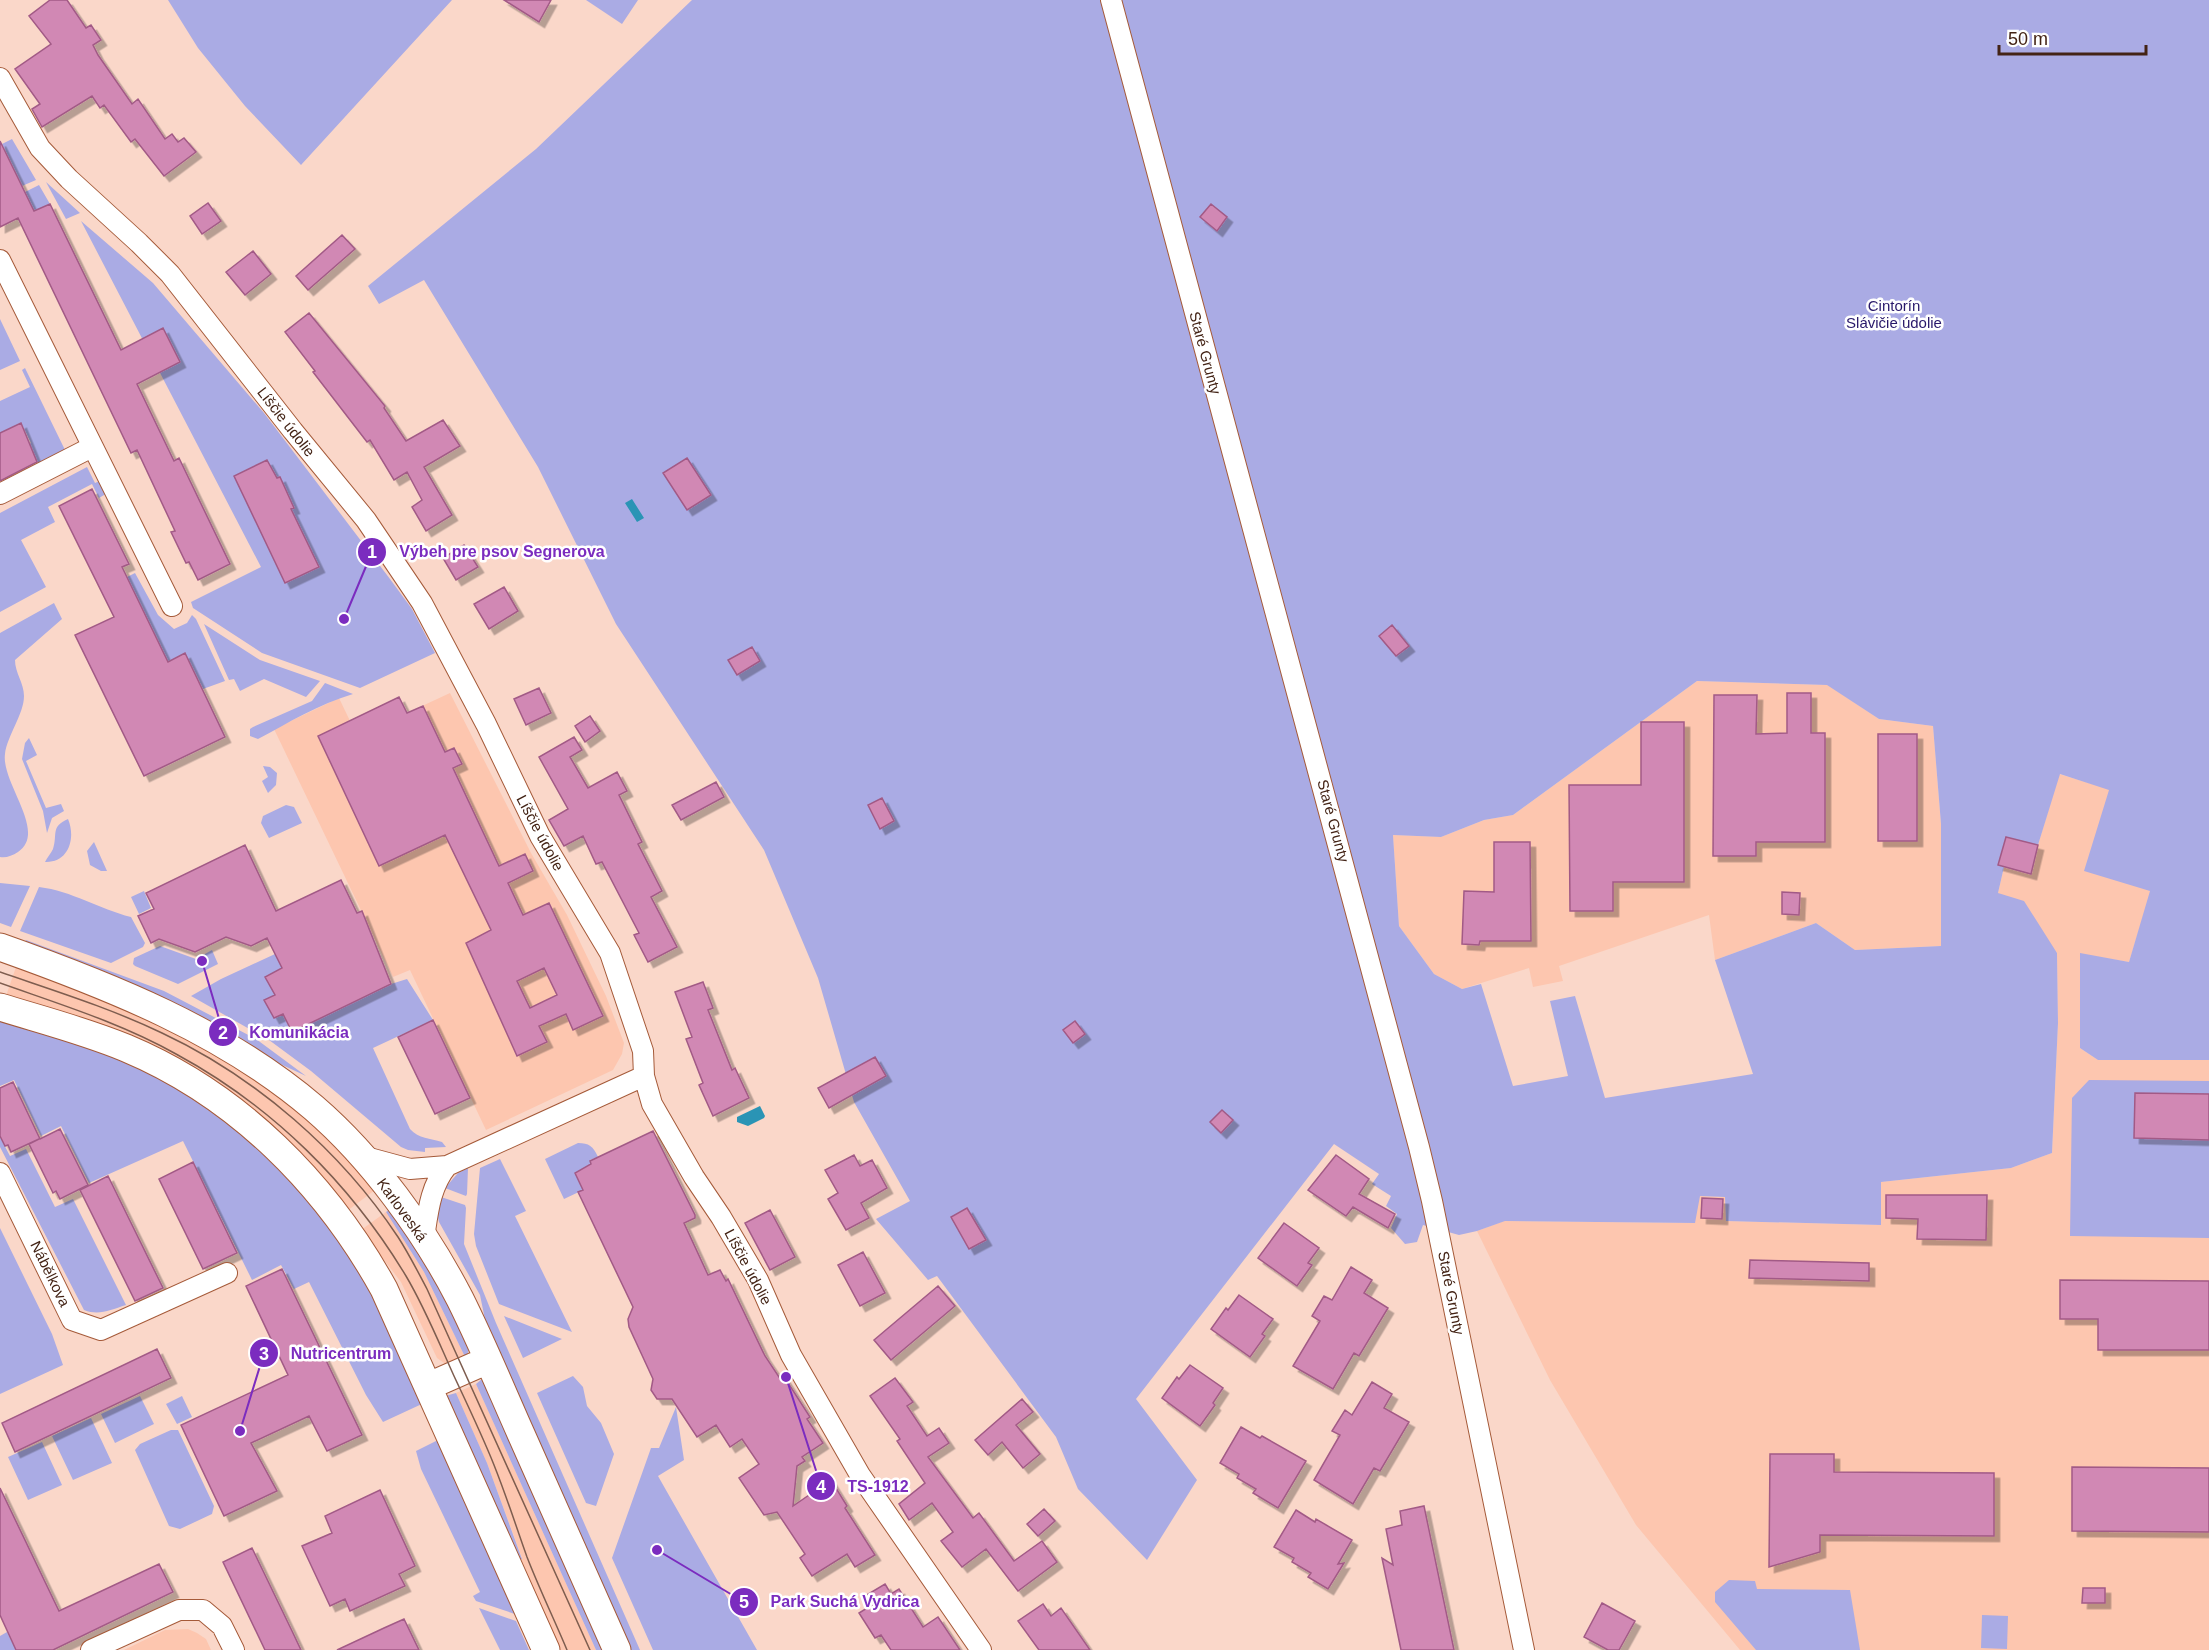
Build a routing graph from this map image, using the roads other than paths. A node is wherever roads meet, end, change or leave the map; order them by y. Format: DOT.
graph roads {
  1 [pos="1111,0"];
  2 [pos="0,78"];
  3 [pos="0,260"];
  4 [pos="92,447"];
  5 [pos="0,494"];
  6 [pos="172,606"];
  7 [pos="0,947"];
  8 [pos="0,1008"];
  9 [pos="644,1076"];
  10 [pos="361,1156"];
  11 [pos="447,1166"];
  12 [pos="0,1173"];
  13 [pos="424,1238"];
  14 [pos="227,1273"];
  15 [pos="488,1360"];
  16 [pos="429,1386"];
  17 [pos="91,1650"];
  18 [pos="234,1650"];
  19 [pos="546,1650"];
  20 [pos="617,1650"];
  21 [pos="981,1650"];
  22 [pos="1524,1650"];
  1 -- 22 [label="street, Staré Grunty"];
  2 -- 9 [label="street, Líščie údolie"];
  3 -- 4 [label="street"];
  4 -- 5 [label="street"];
  4 -- 6 [label="street"];
  7 -- 10 [label="main road, Karloveská"];
  8 -- 16 [label="main road"];
  9 -- 11 [label="street"];
  9 -- 21 [label="street, Líščie údolie"];
  10 -- 11 [label="street"];
  10 -- 13 [label="main road, Karloveská"];
  11 -- 13 [label="street"];
  12 -- 14 [label="street, Nábělkova"];
  13 -- 15 [label="main road, Karloveská"];
  15 -- 16 [label="main road"];
  15 -- 20 [label="main road, Karloveská"];
  16 -- 19 [label="main road"];
  17 -- 18 [label="street"];
}
